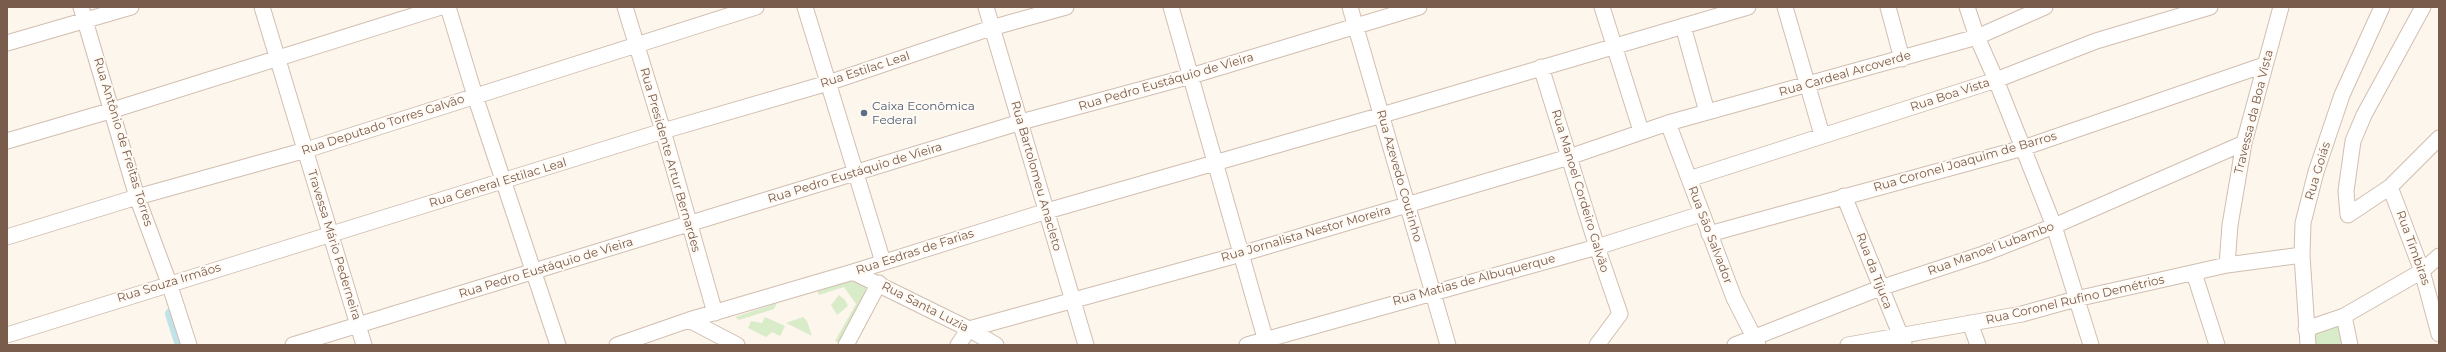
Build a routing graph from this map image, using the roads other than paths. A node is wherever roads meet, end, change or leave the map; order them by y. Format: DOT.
graph roads {
  1 [pos="81,7"];
  2 [pos="131,7"];
  3 [pos="262,7"];
  4 [pos="441,7"];
  5 [pos="448,7"];
  6 [pos="625,7"];
  7 [pos="756,7"];
  8 [pos="806,7"];
  9 [pos="986,7"];
  10 [pos="1066,7"];
  11 [pos="1171,7"];
  12 [pos="1350,7"];
  13 [pos="1419,7"];
  14 [pos="1602,7"];
  15 [pos="1748,7"];
  16 [pos="1785,7"];
  17 [pos="1888,7"];
  18 [pos="1967,7"];
  19 [pos="2045,7"];
  20 [pos="2210,7"];
  21 [pos="2281,7"];
  22 [pos="2382,7"];
  23 [pos="2423,7"];
  24 [pos="86,21"];
  25 [pos="1355,26"];
  26 [pos="1683,26"];
  27 [pos="991,28"];
  28 [pos="1977,37"];
  29 [pos="7,43"];
  30 [pos="636,44"];
  31 [pos="1614,45"];
  32 [pos="278,57"];
  33 [pos="1902,58"];
  34 [pos="2264,65"];
  35 [pos="1541,67"];
  36 [pos="1191,76"];
  37 [pos="1996,80"];
  38 [pos="828,83"];
  39 [pos="1807,86"];
  40 [pos="474,96"];
  41 [pos="112,110"];
  42 [pos="1706,112"];
  43 [pos="1382,115"];
  44 [pos="1021,122"];
  45 [pos="1668,123"];
  46 [pos="663,131"];
  47 [pos="1641,131"];
  48 [pos="1822,135"];
  49 [pos="2439,138"];
  50 [pos="7,141"];
  51 [pos="2244,143"];
  52 [pos="2023,148"];
  53 [pos="306,150"];
  54 [pos="1569,157"];
  55 [pos="1214,163"];
  56 [pos="855,174"];
  57 [pos="1689,179"];
  58 [pos="504,182"];
  59 [pos="2390,187"];
  60 [pos="137,196"];
  61 [pos="1844,196"];
  62 [pos="1408,204"];
  63 [pos="1047,210"];
  64 [pos="1701,214"];
  65 [pos="689,223"];
  66 [pos="2054,226"];
  67 [pos="332,234"];
  68 [pos="1709,234"];
  69 [pos="7,237"];
  70 [pos="1597,247"];
  71 [pos="1241,254"];
  72 [pos="2302,255"];
  73 [pos="2439,256"];
  74 [pos="883,262"];
  75 [pos="2227,265"];
  76 [pos="532,272"];
  77 [pos="853,272"];
  78 [pos="2422,272"];
  79 [pos="2194,273"];
  80 [pos="169,282"];
  81 [pos="879,283"];
  82 [pos="1880,288"];
  83 [pos="1433,291"];
  84 [pos="2076,299"];
  85 [pos="1073,300"];
  86 [pos="715,313"];
  87 [pos="2437,314"];
  88 [pos="2344,316"];
  89 [pos="689,320"];
  90 [pos="1970,323"];
  91 [pos="359,326"];
  92 [pos="969,329"];
  93 [pos="2306,329"];
  94 [pos="2439,334"];
  95 [pos="7,335"];
  96 [pos="1903,340"];
  97 [pos="1266,342"];
  98 [pos="1756,342"];
  99 [pos="625,344"];
  100 [pos="1853,344"];
  101 [pos="189,345"];
  102 [pos="293,345"];
  103 [pos="364,345"];
  104 [pos="558,345"];
  105 [pos="737,345"];
  106 [pos="846,345"];
  107 [pos="958,345"];
  108 [pos="996,345"];
  109 [pos="1086,345"];
  110 [pos="1247,345"];
  111 [pos="1448,345"];
  112 [pos="1597,345"];
  113 [pos="1735,345"];
  114 [pos="1978,345"];
  115 [pos="2091,345"];
  116 [pos="2216,345"];
  117 [pos="2308,345"];
  118 [pos="2350,345"];
  1 -- 24 [label="street, Rua Antônio de Freitas Torres"];
  2 -- 24 [label="street"];
  3 -- 32 [label="street, Travessa Mário Pederneira"];
  4 -- 32 [label="street"];
  5 -- 40 [label="street"];
  6 -- 30 [label="street, Rua Presidente Artur Bernardes"];
  7 -- 30 [label="street, Rua Deputado Torres Galvão"];
  8 -- 38 [label="street"];
  9 -- 27 [label="street, Rua Bartolomeu Anacleto"];
  10 -- 27 [label="street, Rua Estilac Leal"];
  11 -- 36 [label="street"];
  12 -- 25 [label="street, Rua Azevedo Coutinho"];
  13 -- 25 [label="street, Rua Pedro Eustáquio de Vieira"];
  14 -- 31 [label="street"];
  15 -- 26 [label="street, Rua Esdras de Farias"];
  16 -- 39 [label="street"];
  17 -- 33 [label="street"];
  18 -- 28 [label="street"];
  19 -- 28 [label="street, Rua Cardeal Arcoverde"];
  20 -- 37 [label="street, Rua Boa Vista"];
  21 -- 34 [label="street, Travessa da Boa Vista"];
  22 -- 72 [label="street, Rua Goiás"];
  23 -- 59 [label="street"];
  24 -- 29 [label="street"];
  24 -- 41 [label="street, Rua Antônio de Freitas Torres"];
  25 -- 36 [label="street, Rua Pedro Eustáquio de Vieira"];
  25 -- 43 [label="street, Rua Azevedo Coutinho"];
  26 -- 31 [label="street, Rua Esdras de Farias"];
  26 -- 42 [label="street"];
  27 -- 38 [label="street, Rua Estilac Leal"];
  27 -- 44 [label="street, Rua Bartolomeu Anacleto"];
  28 -- 33 [label="street, Rua Cardeal Arcoverde"];
  28 -- 37 [label="street"];
  30 -- 40 [label="street, Rua Deputado Torres Galvão"];
  30 -- 46 [label="street, Rua Presidente Artur Bernardes"];
  31 -- 35 [label="street, Rua Esdras de Farias"];
  31 -- 47 [label="street"];
  32 -- 41 [label="street"];
  32 -- 53 [label="street, Travessa Mário Pederneira"];
  33 -- 39 [label="street, Rua Cardeal Arcoverde"];
  34 -- 51 [label="street, Travessa da Boa Vista"];
  34 -- 52 [label="street, Rua Coronel Joaquim de Barros"];
  35 -- 43 [label="street, Rua Esdras de Farias"];
  35 -- 54 [label="street, Rua Manoel Cordeiro Galvão"];
  36 -- 44 [label="street, Rua Pedro Eustáquio de Vieira"];
  36 -- 55 [label="street"];
  37 -- 48 [label="street, Rua Boa Vista"];
  37 -- 52 [label="street"];
  38 -- 46 [label="street, Rua Estilac Leal"];
  38 -- 56 [label="street"];
  39 -- 42 [label="street, Rua Cardeal Arcoverde"];
  39 -- 48 [label="street"];
  40 -- 53 [label="street, Rua Deputado Torres Galvão"];
  40 -- 58 [label="street"];
  41 -- 50 [label="street"];
  41 -- 60 [label="street, Rua Antônio de Freitas Torres"];
  42 -- 45 [label="street, Rua Cardeal Arcoverde"];
  43 -- 55 [label="street, Rua Esdras de Farias"];
  43 -- 62 [label="street, Rua Azevedo Coutinho"];
  44 -- 56 [label="street, Rua Pedro Eustáquio de Vieira"];
  44 -- 63 [label="street, Rua Bartolomeu Anacleto"];
  45 -- 47 [label="street, Rua Cardeal Arcoverde"];
  45 -- 57 [label="street, Rua São Salvador"];
  46 -- 58 [label="street, Rua General Estilac Leal"];
  46 -- 65 [label="street, Rua Presidente Artur Bernardes"];
  47 -- 54 [label="street, Rua Jornalista Nestor Moreira"];
  48 -- 57 [label="street, Rua Boa Vista"];
  49 -- 59 [label="street"];
  51 -- 66 [label="street, Rua Manoel Lubambo"];
  51 -- 75 [label="street, Travessa da Boa Vista"];
  52 -- 61 [label="street, Rua Coronel Joaquim de Barros"];
  52 -- 66 [label="street"];
  53 -- 60 [label="street, Rua Deputado Torres Galvão"];
  53 -- 67 [label="street, Travessa Mário Pederneira"];
  54 -- 62 [label="street, Rua Jornalista Nestor Moreira"];
  54 -- 70 [label="street, Rua Manoel Cordeiro Galvão"];
  55 -- 63 [label="street, Rua Esdras de Farias"];
  55 -- 71 [label="street"];
  56 -- 65 [label="street, Rua Pedro Eustáquio de Vieira"];
  56 -- 74 [label="street"];
  57 -- 64 [label="street, Rua São Salvador"];
  58 -- 67 [label="street, Rua General Estilac Leal"];
  58 -- 76 [label="street"];
  59 -- 78 [label="street, Rua Timbiras"];
  60 -- 69 [label="street, Rua Deputado Torres Galvão"];
  60 -- 80 [label="street, Rua Antônio de Freitas Torres"];
  61 -- 68 [label="street, Rua Coronel Joaquim de Barros"];
  61 -- 82 [label="street, Rua da Tijuca"];
  62 -- 71 [label="street, Rua Jornalista Nestor Moreira"];
  62 -- 83 [label="street, Rua Azevedo Coutinho"];
  63 -- 74 [label="street, Rua Esdras de Farias"];
  63 -- 85 [label="street, Rua Bartolomeu Anacleto"];
  64 -- 68 [label="street, Rua São Salvador"];
  64 -- 70 [label="street, Rua Matias de Albuquerque"];
  65 -- 76 [label="street, Rua Pedro Eustáquio de Vieira"];
  65 -- 86 [label="street, Rua Presidente Artur Bernardes"];
  66 -- 82 [label="street, Rua Manoel Lubambo"];
  66 -- 84 [label="street"];
  67 -- 80 [label="street, Rua Souza Irmãos"];
  67 -- 91 [label="street, Travessa Mário Pederneira"];
  68 -- 98 [label="street, Rua São Salvador"];
  70 -- 83 [label="street, Rua Matias de Albuquerque"];
  70 -- 112 [label="street, Rua Manoel Cordeiro Galvão"];
  71 -- 85 [label="street, Rua Jornalista Nestor Moreira"];
  71 -- 97 [label="street"];
  72 -- 75 [label="street, Rua Coronel Rufino Demétrios"];
  72 -- 93 [label="street, Rua Goiás"];
  73 -- 78 [label="street"];
  74 -- 77 [label="street, Rua Esdras de Farias"];
  75 -- 79 [label="street, Rua Coronel Rufino Demétrios"];
  76 -- 91 [label="street, Rua Pedro Eustáquio de Vieira"];
  76 -- 104 [label="street"];
  77 -- 81 [label="street, Rua Santa Luzia"];
  77 -- 86 [label="street, Rua Esdras de Farias"];
  78 -- 87 [label="street, Rua Timbiras"];
  78 -- 88 [label="street"];
  79 -- 84 [label="street, Rua Coronel Rufino Demétrios"];
  79 -- 116 [label="street"];
  80 -- 95 [label="street, Rua Souza Irmãos"];
  80 -- 101 [label="street, Rua Antônio de Freitas Torres"];
  81 -- 92 [label="street, Rua Santa Luzia"];
  81 -- 106 [label="street"];
  82 -- 96 [label="street, Rua da Tijuca"];
  82 -- 98 [label="street, Rua Manoel Lubambo"];
  83 -- 97 [label="street, Rua Matias de Albuquerque"];
  83 -- 111 [label="street, Rua Azevedo Coutinho"];
  84 -- 90 [label="street, Rua Coronel Rufino Demétrios"];
  84 -- 115 [label="street"];
  85 -- 92 [label="street, Rua Jornalista Nestor Moreira"];
  85 -- 109 [label="street, Rua Bartolomeu Anacleto"];
  86 -- 89 [label="street, Rua Esdras de Farias"];
  87 -- 94 [label="street, Rua Timbiras"];
  88 -- 93 [label="street"];
  88 -- 118 [label="street"];
  89 -- 99 [label="street, Rua Esdras de Farias"];
  89 -- 105 [label="street"];
  90 -- 96 [label="street, Rua Coronel Rufino Demétrios"];
  90 -- 114 [label="street"];
  91 -- 102 [label="street, Rua Pedro Eustáquio de Vieira"];
  91 -- 103 [label="street, Travessa Mário Pederneira"];
  92 -- 107 [label="street"];
  92 -- 108 [label="street, Rua Santa Luzia"];
  93 -- 117 [label="street, Rua Goiás"];
  96 -- 100 [label="street, Rua Coronel Rufino Demétrios"];
  97 -- 110 [label="street, Rua Matias de Albuquerque"];
  98 -- 113 [label="street, Rua Manoel Lubambo"];
}
